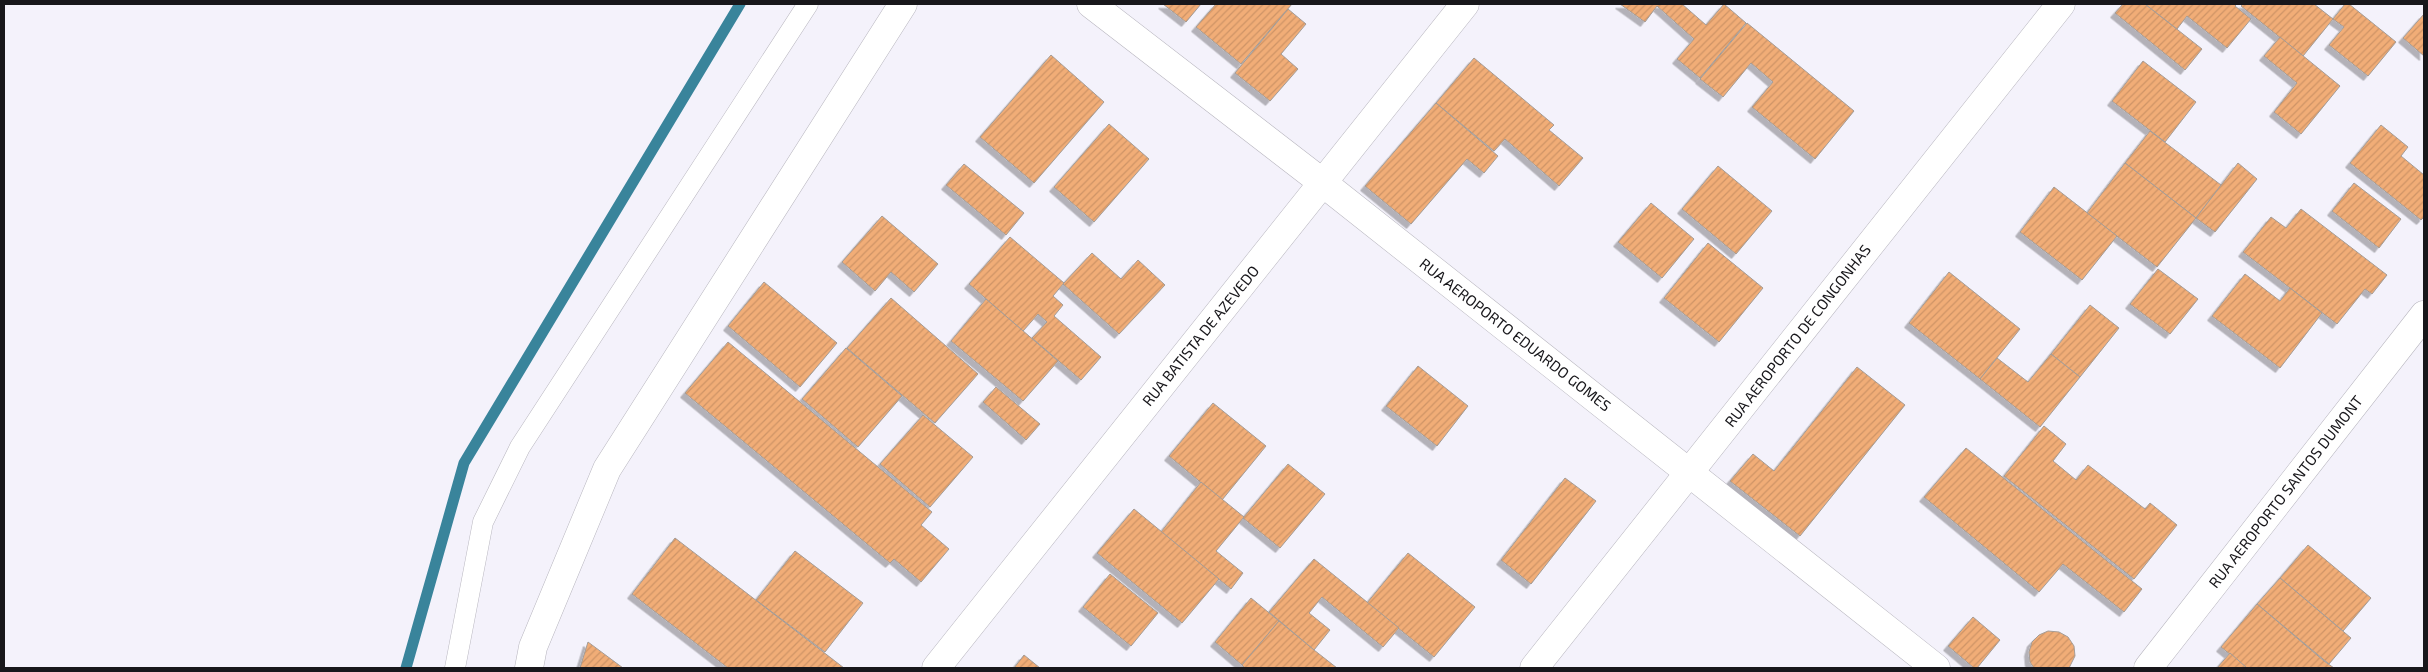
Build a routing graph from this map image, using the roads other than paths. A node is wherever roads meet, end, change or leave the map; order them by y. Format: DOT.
graph roads {
  1 [pos="808,4"];
  2 [pos="903,4"];
  3 [pos="1091,4"];
  4 [pos="1465,4"];
  5 [pos="2061,4"];
  6 [pos="1323,183"];
  7 [pos="2424,315"];
  8 [pos="1690,474"];
  9 [pos="454,668"];
  10 [pos="529,668"];
  11 [pos="936,668"];
  12 [pos="1534,668"];
  13 [pos="1936,668"];
  14 [pos="2148,668"];
  1 -- 9 [label="lane"];
  2 -- 10 [label="street"];
  3 -- 6 [label="street, RUA AEROPORTO EDUARDO GOMES"];
  4 -- 6 [label="street, RUA BATISTA DE AZEVEDO"];
  5 -- 8 [label="street, RUA AEROPORTO DE CONGONHAS"];
  6 -- 8 [label="street, RUA AEROPORTO EDUARDO GOMES"];
  6 -- 11 [label="street, RUA BATISTA DE AZEVEDO"];
  7 -- 14 [label="street, RUA AEROPORTO SANTOS DUMONT"];
  8 -- 12 [label="street, RUA AEROPORTO DE CONGONHAS"];
  8 -- 13 [label="street, RUA AEROPORTO EDUARDO GOMES"];
}
